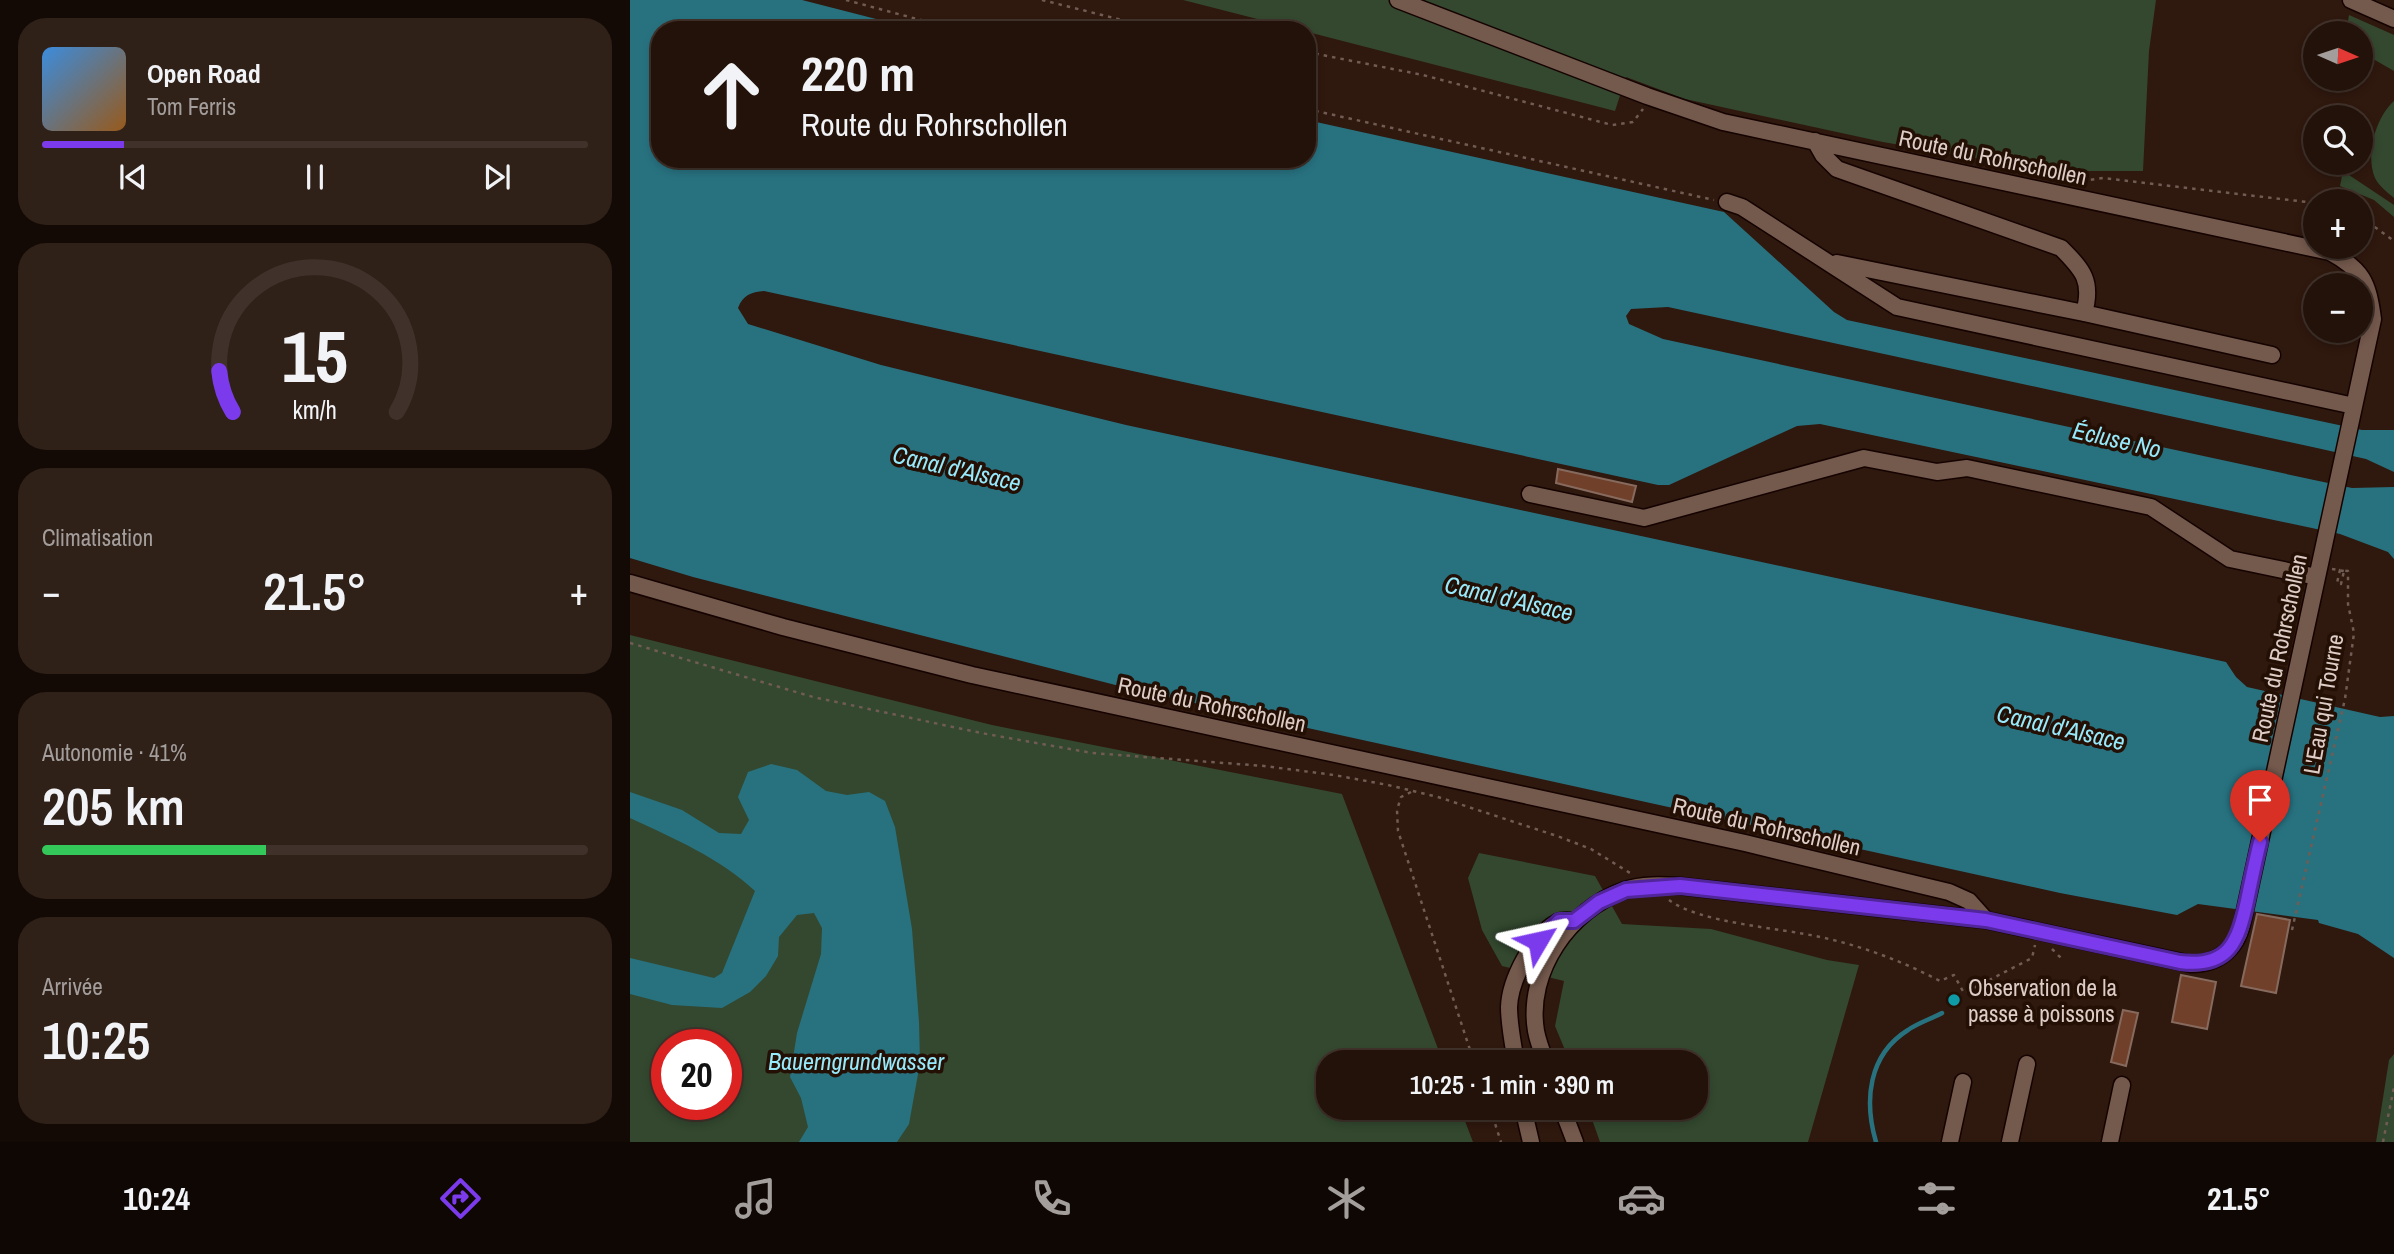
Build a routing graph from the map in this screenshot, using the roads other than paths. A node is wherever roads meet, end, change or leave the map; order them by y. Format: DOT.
graph roads {
  1 [pos="1398,0"];
  2 [pos="2351,0"];
  3 [pos="2394,19"];
  4 [pos="1815,141"];
  5 [pos="1727,202"];
  6 [pos="1824,260"];
  7 [pos="2084,313"];
  8 [pos="2272,355"];
  9 [pos="2354,406"];
  10 [pos="1530,494"];
  11 [pos="2325,573"];
  12 [pos="630,583"];
  13 [pos="1986,920"];
  14 [pos="1574,921"];
  15 [pos="1536,1029"];
  16 [pos="1511,1032"];
  17 [pos="1514,1050"];
  18 [pos="1542,1050"];
  19 [pos="2027,1064"];
  20 [pos="1962,1082"];
  21 [pos="2122,1084"];
  22 [pos="1526,1120"];
  23 [pos="1567,1120"];
  24 [pos="1531,1142"];
  25 [pos="1575,1142"];
  26 [pos="1950,1142"];
  27 [pos="2010,1142"];
  28 [pos="2110,1142"];
  1 -- 4 [label="street, Route du Rohrschollen"];
  2 -- 3 [label="street"];
  4 -- 7 [label="street"];
  4 -- 9 [label="street, Route du Rohrschollen"];
  5 -- 6 [label="street"];
  6 -- 7 [label="street"];
  6 -- 9 [label="street"];
  7 -- 8 [label="street"];
  9 -- 11 [label="street, Route du Rohrschollen"];
  10 -- 11 [label="street"];
  11 -- 13 [label="street, Route du Rohrschollen"];
  12 -- 13 [label="street, Route du Rohrschollen"];
  13 -- 14 [label="street"];
  14 -- 15 [label="street"];
  14 -- 16 [label="street"];
  15 -- 16 [label="street"];
  15 -- 18 [label="street"];
  16 -- 17 [label="street"];
  19 -- 27 [label="street"];
  20 -- 26 [label="street"];
  21 -- 28 [label="street"];
  22 -- 24 [label="street"];
  23 -- 25 [label="street"];
}
